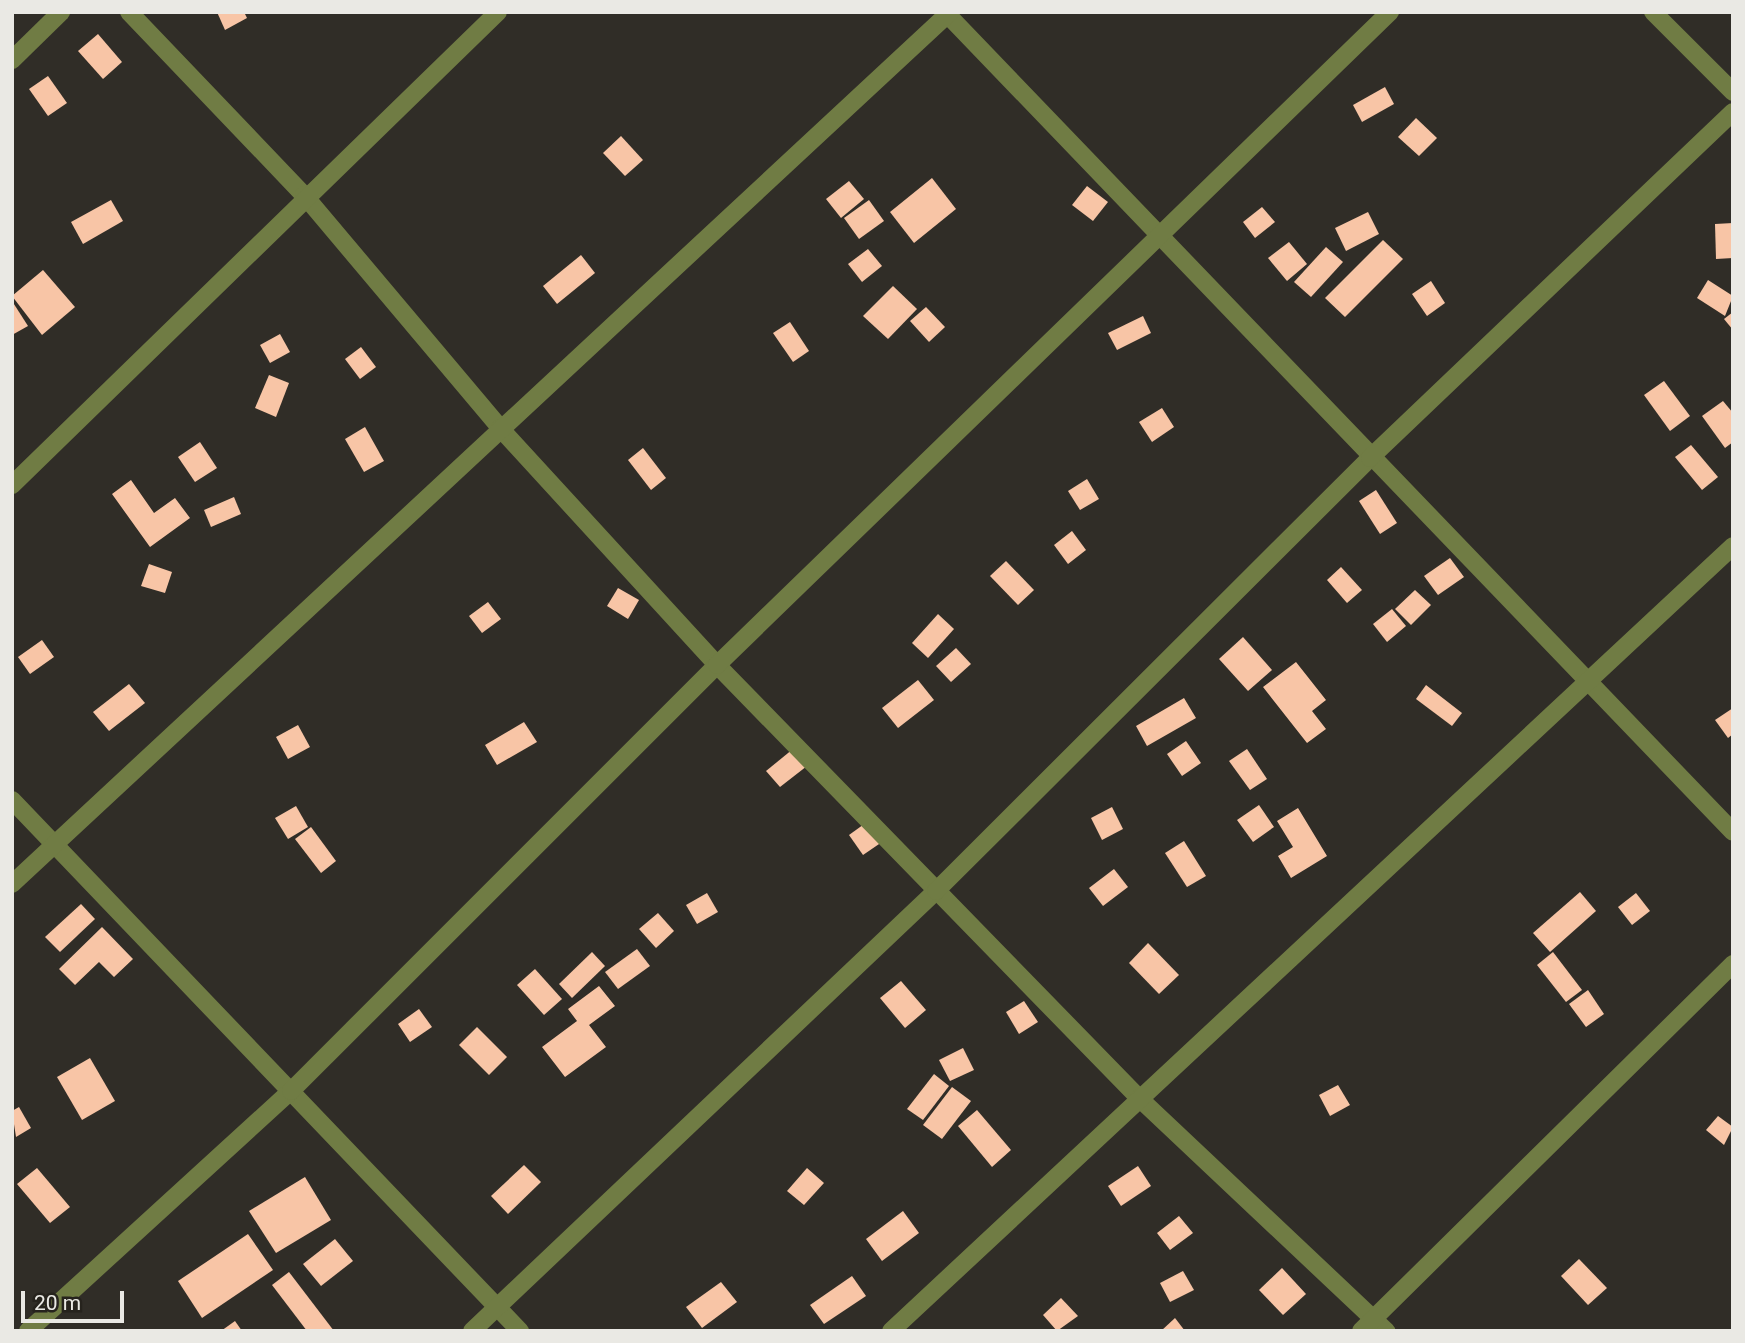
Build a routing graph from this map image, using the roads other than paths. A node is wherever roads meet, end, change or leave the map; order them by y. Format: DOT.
graph roads {
  1 [pos="61,12"];
  2 [pos="129,12"];
  3 [pos="498,12"];
  4 [pos="1390,12"];
  5 [pos="1653,12"];
  6 [pos="947,13"];
  7 [pos="12,60"];
  8 [pos="1733,92"];
  9 [pos="1733,112"];
  10 [pos="304,195"];
  11 [pos="1158,235"];
  12 [pos="500,428"];
  13 [pos="1370,458"];
  14 [pos="12,485"];
  15 [pos="1733,546"];
  16 [pos="717,665"];
  17 [pos="1582,682"];
  18 [pos="12,800"];
  19 [pos="1733,832"];
  20 [pos="53,842"];
  21 [pos="12,884"];
  22 [pos="936,891"];
  23 [pos="1733,964"];
  24 [pos="291,1091"];
  25 [pos="1139,1098"];
  26 [pos="496,1307"];
  27 [pos="1380,1324"];
  28 [pos="29,1331"];
  29 [pos="472,1331"];
  30 [pos="520,1331"];
  31 [pos="891,1331"];
  32 [pos="1361,1331"];
  1 -- 7 [label="street"];
  2 -- 10 [label="street"];
  3 -- 10 [label="street"];
  4 -- 11 [label="street"];
  5 -- 8 [label="street"];
  6 -- 11 [label="street"];
  6 -- 12 [label="street"];
  9 -- 13 [label="street"];
  10 -- 12 [label="street"];
  10 -- 14 [label="street"];
  11 -- 13 [label="street"];
  11 -- 16 [label="street"];
  12 -- 16 [label="street"];
  12 -- 20 [label="street"];
  13 -- 17 [label="street"];
  13 -- 22 [label="street"];
  15 -- 17 [label="street"];
  16 -- 22 [label="street"];
  16 -- 24 [label="street"];
  17 -- 19 [label="street"];
  17 -- 25 [label="street"];
  18 -- 20 [label="street"];
  20 -- 21 [label="street"];
  20 -- 24 [label="street"];
  22 -- 25 [label="street"];
  22 -- 26 [label="street"];
  23 -- 27 [label="street"];
  24 -- 26 [label="street"];
  24 -- 28 [label="street"];
  25 -- 27 [label="street"];
  25 -- 31 [label="street"];
  26 -- 29 [label="street"];
  26 -- 30 [label="street"];
  27 -- 32 [label="street"];
}
